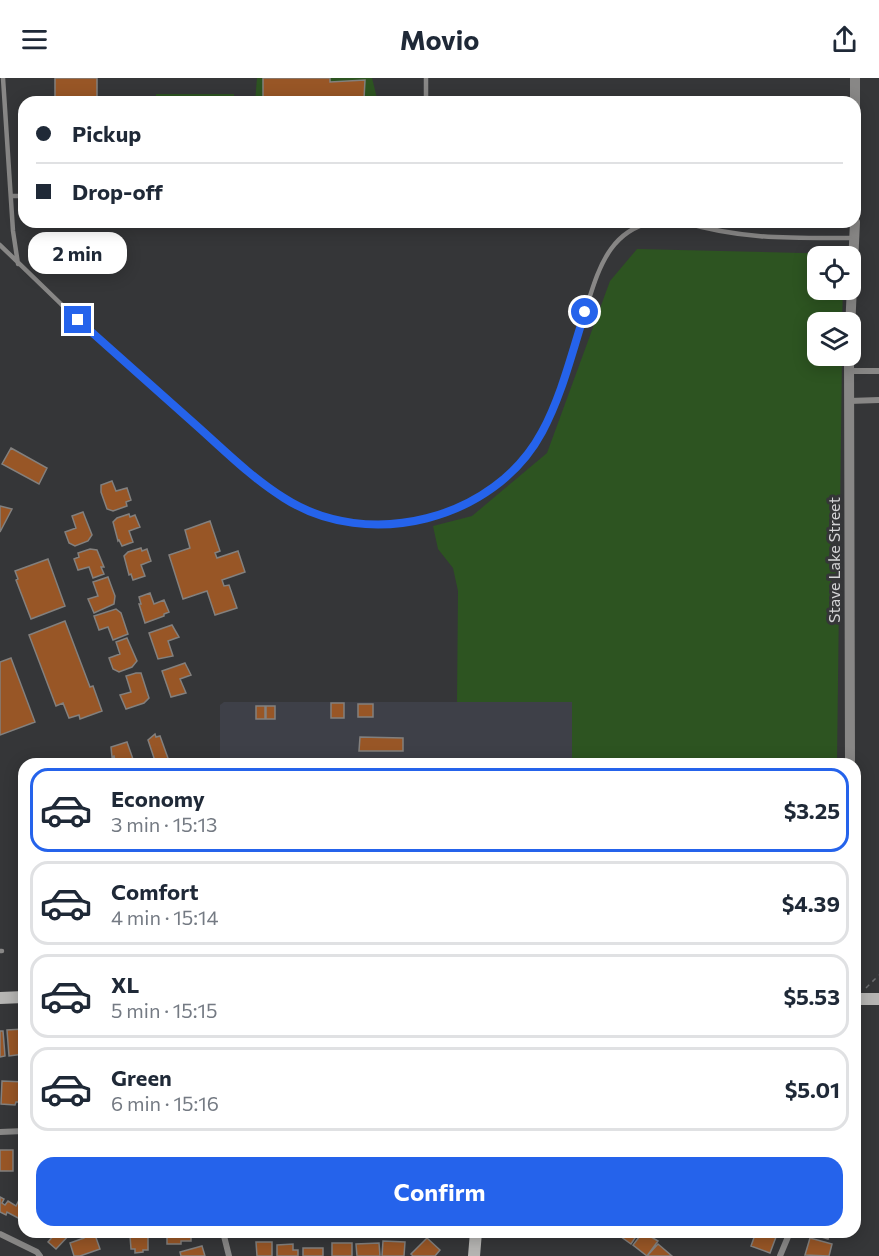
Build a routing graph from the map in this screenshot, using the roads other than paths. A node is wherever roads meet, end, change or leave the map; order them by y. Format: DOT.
graph roads {
  1 [pos="3,78"];
  2 [pos="426,78"];
  3 [pos="855,78"];
  4 [pos="426,96"];
  5 [pos="855,96"];
  6 [pos="11,196"];
  7 [pos="18,196"];
  8 [pos="634,228"];
  9 [pos="704,228"];
  10 [pos="855,228"];
  11 [pos="855,238"];
  12 [pos="0,245"];
  13 [pos="18,264"];
  14 [pos="851,312"];
  15 [pos="849,366"];
  16 [pos="849,371"];
  17 [pos="879,371"];
  18 [pos="879,400"];
  19 [pos="849,401"];
  20 [pos="850,758"];
  21 [pos="861,994"];
  22 [pos="18,997"];
  23 [pos="0,998"];
  24 [pos="879,999"];
  25 [pos="18,1131"];
  26 [pos="0,1132"];
  27 [pos="0,1234"];
  28 [pos="224,1238"];
  29 [pos="476,1238"];
  30 [pos="788,1238"];
  31 [pos="40,1256"];
  32 [pos="229,1256"];
  33 [pos="474,1256"];
  34 [pos="780,1256"];
  1 -- 6 [label="lane"];
  2 -- 4 [label="lane"];
  3 -- 5 [label="street"];
  6 -- 7 [label="lane"];
  6 -- 13 [label="lane"];
  8 -- 13 [label="lane"];
  9 -- 11 [label="lane"];
  10 -- 11 [label="street"];
  11 -- 14 [label="street"];
  12 -- 13 [label="lane"];
  15 -- 16 [label="street, Stave Lake Street"];
  16 -- 17 [label="street"];
  16 -- 19 [label="street, Stave Lake Street"];
  18 -- 19 [label="street"];
  19 -- 20 [label="street, Stave Lake Street"];
  21 -- 24 [label="main road"];
  22 -- 23 [label="main road"];
  25 -- 26 [label="street"];
  27 -- 31 [label="street"];
  28 -- 32 [label="street"];
  29 -- 33 [label="main road"];
  30 -- 34 [label="street"];
}
